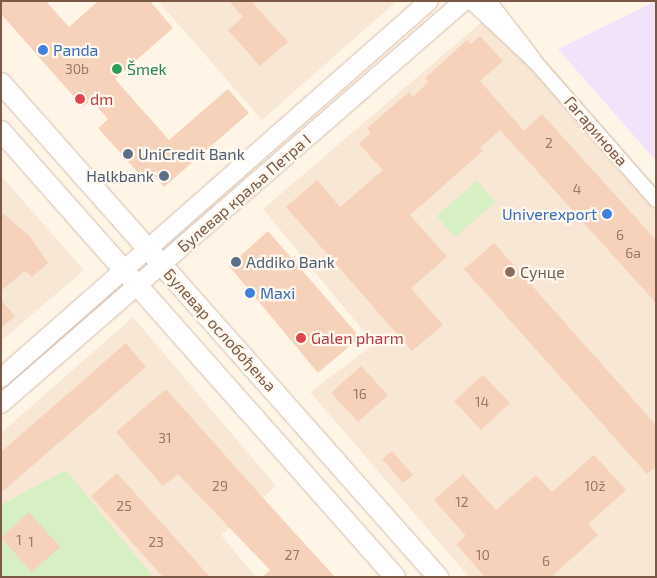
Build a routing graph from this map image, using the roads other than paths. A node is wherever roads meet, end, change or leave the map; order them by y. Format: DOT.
graph roads {
  1 [pos="429,1"];
  2 [pos="464,1"];
  3 [pos="470,1"];
  4 [pos="490,1"];
  5 [pos="536,63"];
  6 [pos="1,83"];
  7 [pos="1,131"];
  8 [pos="656,200"];
  9 [pos="148,248"];
  10 [pos="162,265"];
  11 [pos="124,270"];
  12 [pos="138,285"];
  13 [pos="1,378"];
  14 [pos="1,404"];
  15 [pos="395,577"];
  16 [pos="438,577"];
  1 -- 9 [label="street, Булевар краља Петра I"];
  2 -- 10 [label="street, Булевар краља Петра I"];
  3 -- 5 [label="street, Гагаринова"];
  4 -- 5 [label="street, Гагаринова"];
  5 -- 8 [label="street, Гагаринова"];
  6 -- 9 [label="main road, Булевар ослобођења"];
  7 -- 11 [label="main road, Булевар ослобођења"];
  9 -- 10 [label="main road, Булевар ослобођења"];
  9 -- 11 [label="street, Булевар краља Петра I"];
  10 -- 12 [label="street, Булевар краља Петра I"];
  10 -- 16 [label="main road, Булевар ослобођења"];
  11 -- 12 [label="main road, Булевар ослобођења"];
  11 -- 13 [label="street, Булевар краља Петра I"];
  12 -- 14 [label="street, Булевар краља Петра I"];
  12 -- 15 [label="main road, Булевар ослобођења"];
}
